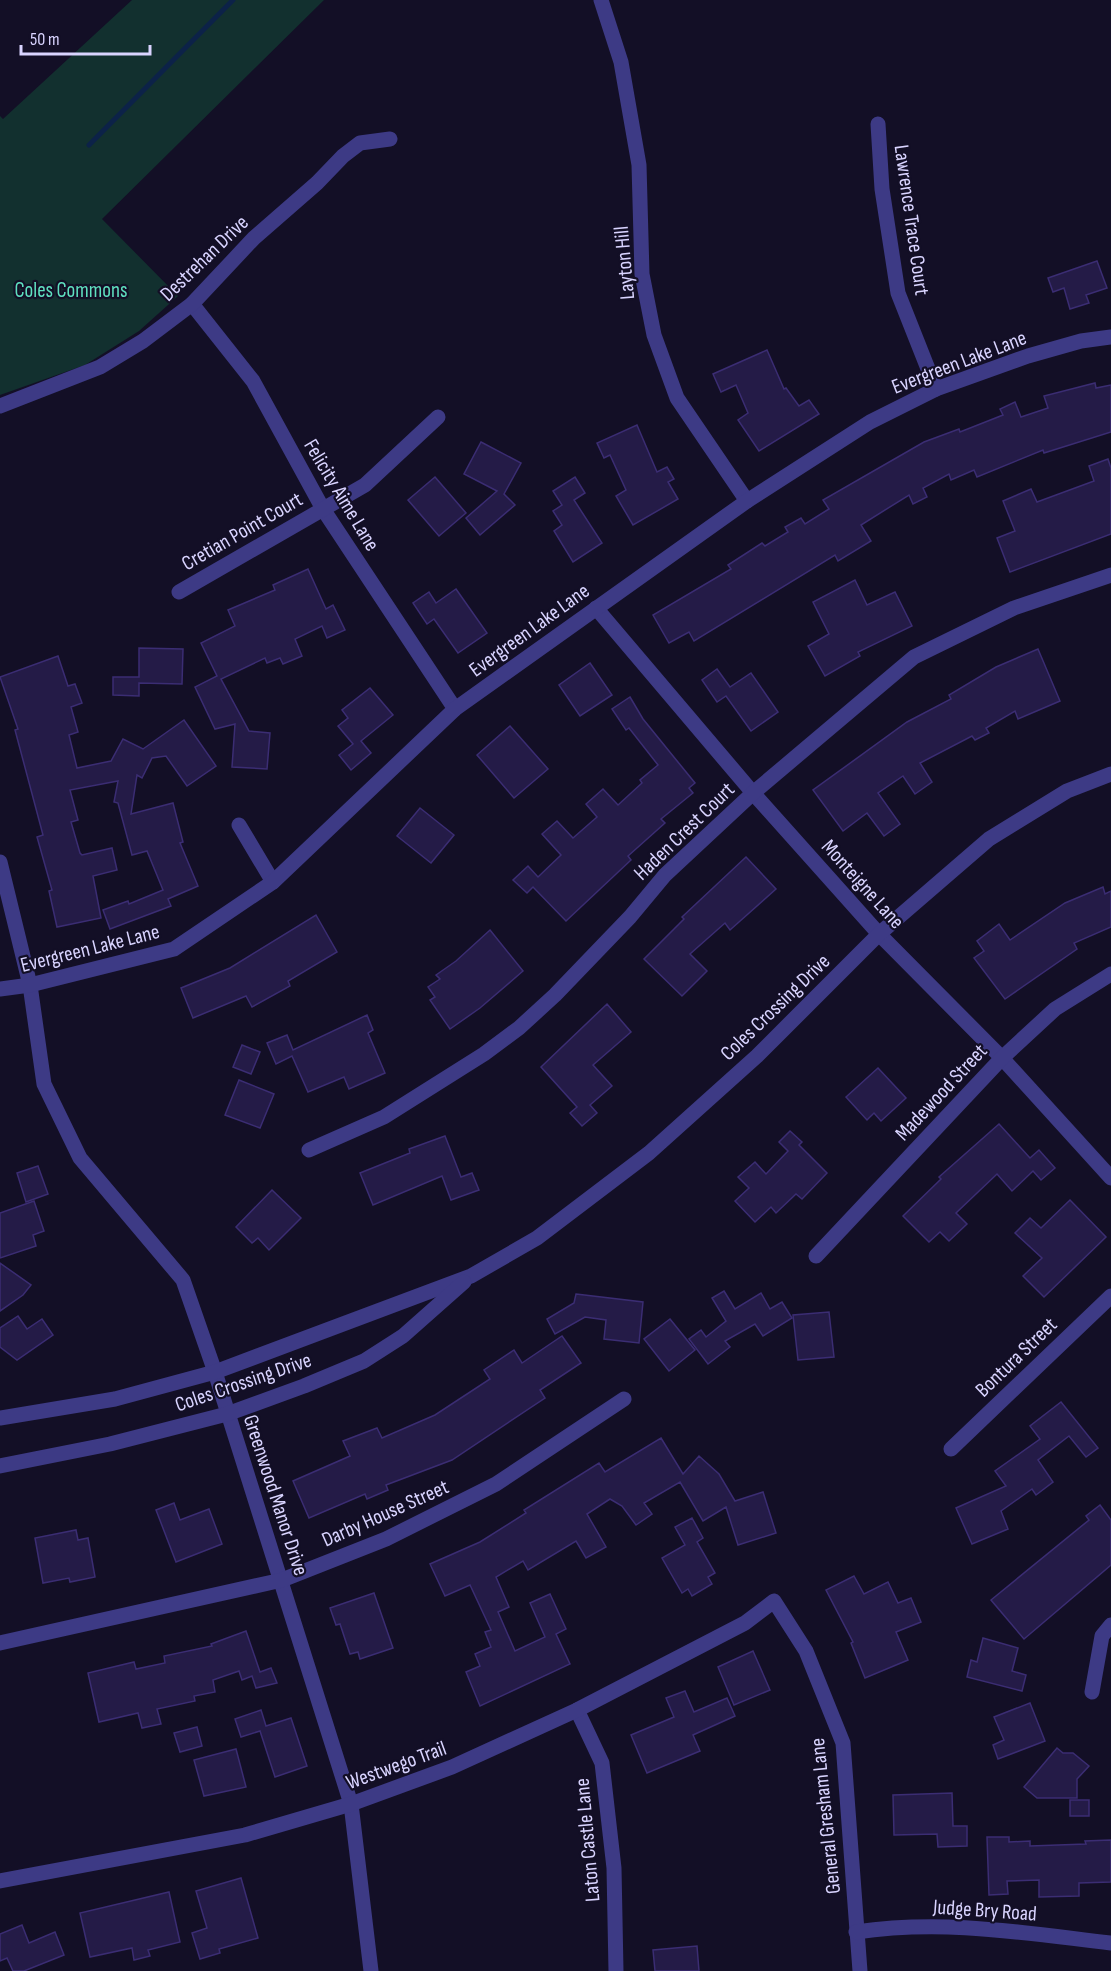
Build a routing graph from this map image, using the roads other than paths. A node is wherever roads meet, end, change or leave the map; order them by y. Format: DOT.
graph roads {
  1 [pos="601,0"];
  2 [pos="878,124"];
  3 [pos="390,139"];
  4 [pos="192,304"];
  5 [pos="1111,337"];
  6 [pos="936,389"];
  7 [pos="0,405"];
  8 [pos="438,417"];
  9 [pos="747,501"];
  10 [pos="323,509"];
  11 [pos="1111,575"];
  12 [pos="179,592"];
  13 [pos="596,608"];
  14 [pos="455,709"];
  15 [pos="1111,774"];
  16 [pos="753,793"];
  17 [pos="239,825"];
  18 [pos="0,862"];
  19 [pos="273,882"];
  20 [pos="879,934"];
  21 [pos="1111,974"];
  22 [pos="30,985"];
  23 [pos="0,989"];
  24 [pos="1002,1058"];
  25 [pos="309,1150"];
  26 [pos="1111,1178"];
  27 [pos="816,1256"];
  28 [pos="471,1276"];
  29 [pos="1111,1296"];
  30 [pos="215,1372"];
  31 [pos="624,1399"];
  32 [pos="227,1414"];
  33 [pos="0,1418"];
  34 [pos="951,1449"];
  35 [pos="0,1466"];
  36 [pos="282,1580"];
  37 [pos="774,1601"];
  38 [pos="1111,1625"];
  39 [pos="0,1643"];
  40 [pos="1092,1692"];
  41 [pos="578,1710"];
  42 [pos="351,1804"];
  43 [pos="0,1881"];
  44 [pos="856,1932"];
  45 [pos="1111,1943"];
  46 [pos="371,1971"];
  47 [pos="616,1971"];
  48 [pos="860,1971"];
  1 -- 9 [label="street, Layton Hill"];
  2 -- 6 [label="street, Lawrence Trace Court"];
  3 -- 4 [label="street, Destrehan Drive"];
  4 -- 7 [label="street, Destrehan Drive"];
  4 -- 10 [label="street, Felicity Aime Lane"];
  5 -- 6 [label="street, Evergreen Lake Lane"];
  6 -- 9 [label="street, Evergreen Lake Lane"];
  8 -- 10 [label="street, Cretian Point Court"];
  9 -- 13 [label="street, Evergreen Lake Lane"];
  10 -- 12 [label="street, Cretian Point Court"];
  10 -- 14 [label="street, Felicity Aime Lane"];
  11 -- 16 [label="street, Haden Crest Court"];
  13 -- 14 [label="street, Evergreen Lake Lane"];
  13 -- 16 [label="street, Monteigne Lane"];
  14 -- 19 [label="street, Evergreen Lake Lane"];
  15 -- 20 [label="street, Coles Crossing Drive"];
  16 -- 20 [label="street, Monteigne Lane"];
  16 -- 25 [label="street, Haden Crest Court"];
  17 -- 19 [label="street"];
  18 -- 22 [label="street, Greenwood Manor Drive"];
  19 -- 22 [label="street, Evergreen Lake Lane"];
  20 -- 24 [label="street, Monteigne Lane"];
  20 -- 28 [label="street, Coles Crossing Drive"];
  21 -- 24 [label="street, Madewood Street"];
  22 -- 23 [label="street, Evergreen Lake Lane"];
  22 -- 30 [label="street, Greenwood Manor Drive"];
  24 -- 26 [label="street, Monteigne Lane"];
  24 -- 27 [label="street, Madewood Street"];
  28 -- 30 [label="street, Coles Crossing Drive"];
  28 -- 32 [label="street, Coles Crossing Drive"];
  29 -- 34 [label="street, Bontura Street"];
  30 -- 32 [label="street, Greenwood Manor Drive"];
  30 -- 33 [label="street, Coles Crossing Drive"];
  31 -- 36 [label="street, Darby House Street"];
  32 -- 35 [label="street, Coles Crossing Drive"];
  32 -- 36 [label="street, Greenwood Manor Drive"];
  36 -- 39 [label="street, Darby House Street"];
  36 -- 42 [label="street, Greenwood Manor Drive"];
  37 -- 41 [label="street, Westwego Trail"];
  37 -- 44 [label="street, General Gresham Lane"];
  38 -- 40 [label="street"];
  41 -- 42 [label="street, Westwego Trail"];
  41 -- 47 [label="street, Laton Castle Lane"];
  42 -- 43 [label="street, Westwego Trail"];
  42 -- 46 [label="street, Greenwood Manor Drive"];
  44 -- 45 [label="street, Judge Bry Road"];
  44 -- 48 [label="street, General Gresham Lane"];
}
